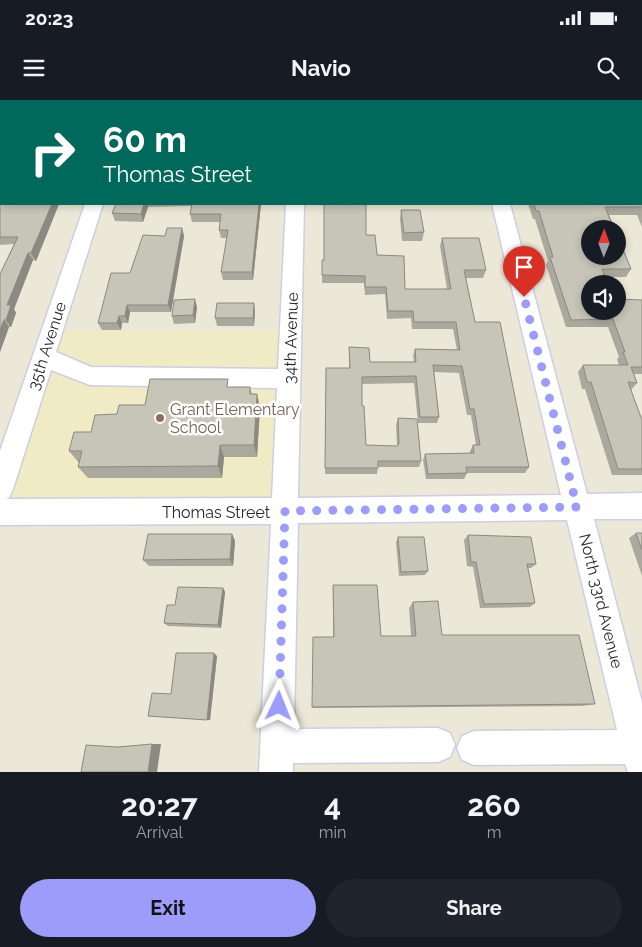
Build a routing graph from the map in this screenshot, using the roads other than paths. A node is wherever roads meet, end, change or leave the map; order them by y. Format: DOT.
graph roads {
  1 [pos="94,205"];
  2 [pos="294,205"];
  3 [pos="501,205"];
  4 [pos="44,357"];
  5 [pos="290,379"];
  6 [pos="0,489"];
  7 [pos="642,506"];
  8 [pos="577,507"];
  9 [pos="285,511"];
  10 [pos="0,512"];
  11 [pos="438,745"];
  12 [pos="474,748"];
  13 [pos="640,757"];
  14 [pos="277,759"];
  1 -- 4 [label="street, 35th Avenue"];
  2 -- 5 [label="street, 34th Avenue"];
  3 -- 8 [label="street, North 33rd Avenue"];
  4 -- 5 [label="street"];
  4 -- 6 [label="street, 35th Avenue"];
  5 -- 9 [label="street, 34th Avenue"];
  7 -- 8 [label="street, Thomas Street"];
  8 -- 9 [label="street, Thomas Street"];
  8 -- 13 [label="street, North 33rd Avenue"];
  9 -- 10 [label="street, Thomas Street"];
  9 -- 14 [label="street, 34th Avenue"];
  11 -- 14 [label="street"];
  12 -- 13 [label="street"];
}
